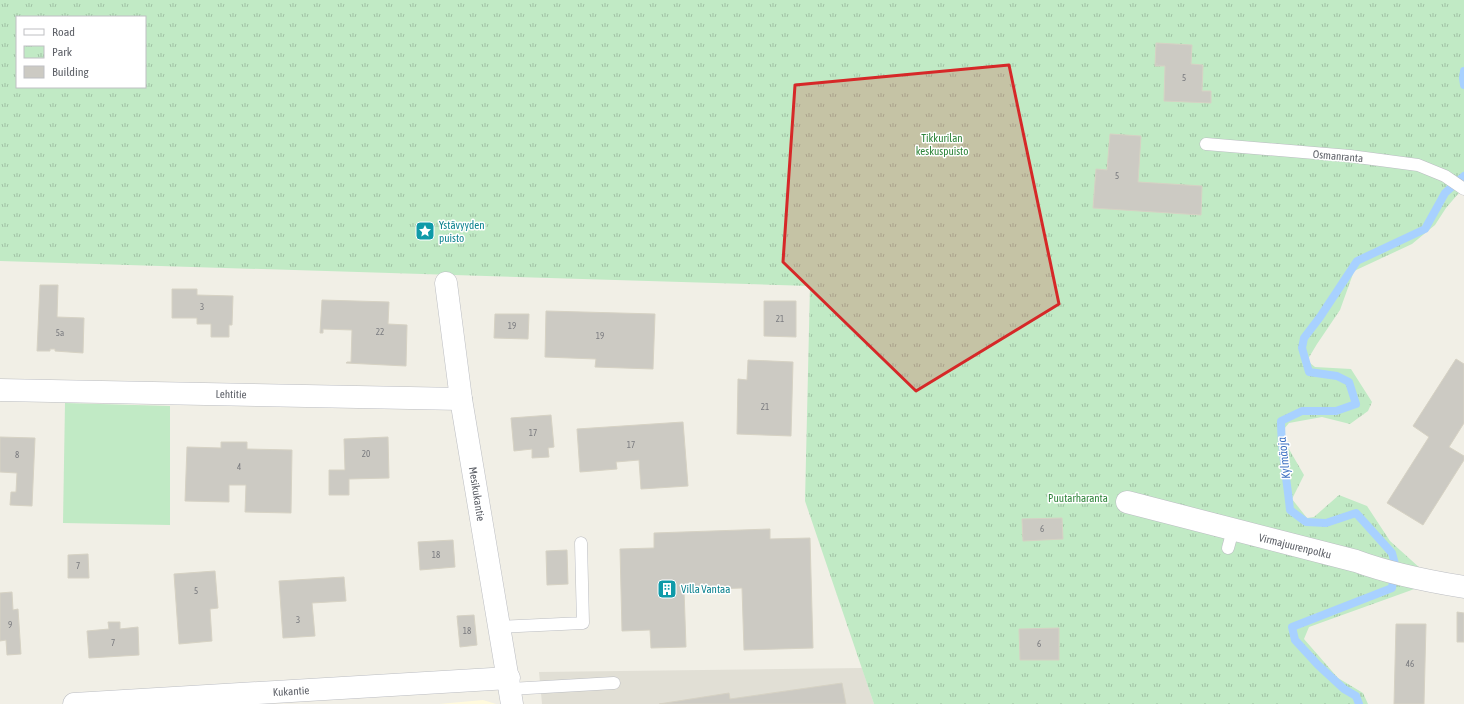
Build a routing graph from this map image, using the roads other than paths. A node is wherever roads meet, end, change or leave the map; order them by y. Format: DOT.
graph roads {
  1 [pos="1206,144"];
  2 [pos="1464,189"];
  3 [pos="446,283"];
  4 [pos="0,390"];
  5 [pos="461,399"];
  6 [pos="1127,502"];
  7 [pos="581,543"];
  8 [pos="1464,587"];
  9 [pos="500,627"];
  10 [pos="614,683"];
  11 [pos="510,690"];
  12 [pos="74,704"];
  1 -- 2 [label="lane, Osmanranta"];
  3 -- 5 [label="street, Mesikukantie"];
  4 -- 5 [label="street, Lehtitie"];
  5 -- 9 [label="street, Mesikukantie"];
  6 -- 8 [label="street, Virmajuurenpolku"];
  7 -- 9 [label="lane"];
  9 -- 11 [label="street, Mesikukantie"];
  10 -- 11 [label="lane"];
  11 -- 12 [label="street, Kukantie"];
}
